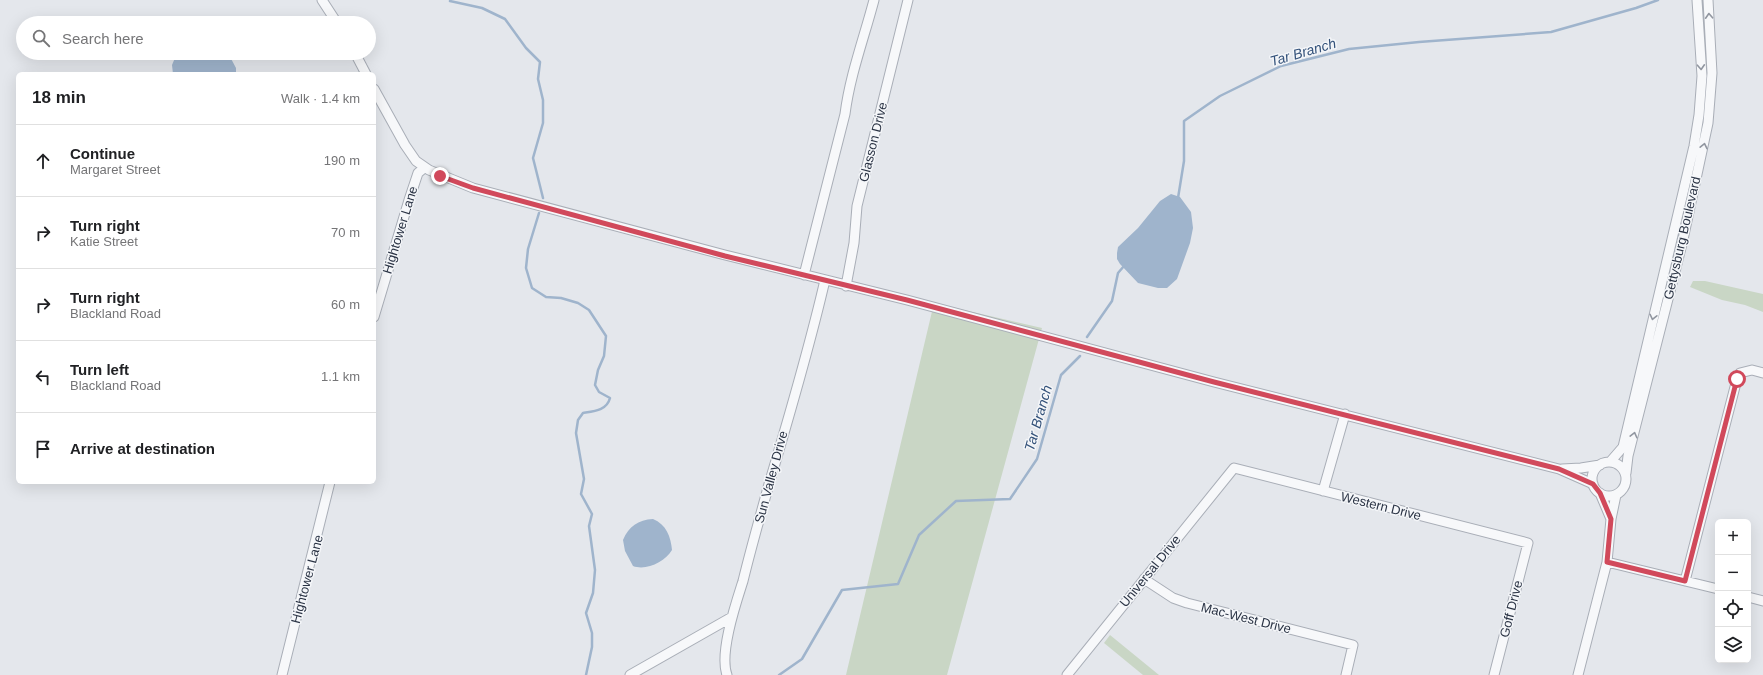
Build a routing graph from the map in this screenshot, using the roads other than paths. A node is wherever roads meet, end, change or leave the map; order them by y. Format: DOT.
graph roads {
  1 [pos="322,0"];
  2 [pos="874,0"];
  3 [pos="908,0"];
  4 [pos="1697,0"];
  5 [pos="1708,0"];
  6 [pos="332,16"];
  7 [pos="1710,41"];
  8 [pos="1700,43"];
  9 [pos="359,60"];
  10 [pos="365,72"];
  11 [pos="376,93"];
  12 [pos="424,168"];
  13 [pos="1688,168"];
  14 [pos="1698,171"];
  15 [pos="1673,229"];
  16 [pos="1685,232"];
  17 [pos="804,275"];
  18 [pos="825,280"];
  19 [pos="846,286"];
  20 [pos="376,310"];
  21 [pos="1763,373"];
  22 [pos="1344,414"];
  23 [pos="1610,462"];
  24 [pos="1600,465"];
  25 [pos="1234,468"];
  26 [pos="1559,469"];
  27 [pos="1626,473"];
  28 [pos="330,484"];
  29 [pos="1593,484"];
  30 [pos="1323,491"];
  31 [pos="1600,493"];
  32 [pos="1616,494"];
  33 [pos="1611,519"];
  34 [pos="1528,543"];
  35 [pos="1607,562"];
  36 [pos="1144,579"];
  37 [pos="1685,581"];
  38 [pos="1715,588"];
  39 [pos="1751,598"];
  40 [pos="1763,601"];
  41 [pos="732,617"];
  42 [pos="282,675"];
  43 [pos="630,675"];
  44 [pos="727,675"];
  45 [pos="1067,675"];
  46 [pos="1346,675"];
  47 [pos="1494,675"];
  48 [pos="1578,675"];
  1 -- 6 [label="street"];
  2 -- 17 [label="street"];
  3 -- 19 [label="street, Glasson Drive"];
  4 -- 8 [label="street, Gettysburg Boulevard"];
  7 -- 5 [label="street, Gettysburg Boulevard, one-way"];
  7 -- 8 [label="street"];
  14 -- 7 [label="street, Gettysburg Boulevard, one-way"];
  8 -- 13 [label="street, Gettysburg Boulevard, one-way"];
  9 -- 10 [label="street"];
  11 -- 12 [label="street"];
  12 -- 17 [label="street"];
  12 -- 20 [label="street, Hightower Lane"];
  13 -- 14 [label="street"];
  13 -- 15 [label="street, Gettysburg Boulevard"];
  14 -- 16 [label="street, Gettysburg Boulevard"];
  15 -- 16 [label="street"];
  15 -- 23 [label="street, Gettysburg Boulevard, one-way"];
  27 -- 16 [label="street, Gettysburg Boulevard, one-way"];
  17 -- 18 [label="street"];
  18 -- 19 [label="street"];
  18 -- 41 [label="street, Sun Valley Drive"];
  19 -- 22 [label="street"];
  21 -- 37 [label="street"];
  22 -- 26 [label="street"];
  22 -- 30 [label="street"];
  23 -- 24 [label="street"];
  23 -- 27 [label="street"];
  24 -- 26 [label="street"];
  24 -- 29 [label="street"];
  25 -- 30 [label="street, Western Drive"];
  25 -- 36 [label="street, Universal Drive"];
  26 -- 29 [label="street"];
  27 -- 32 [label="street"];
  28 -- 42 [label="street, Hightower Lane"];
  29 -- 31 [label="street"];
  30 -- 34 [label="street, Western Drive"];
  31 -- 32 [label="street"];
  31 -- 33 [label="street"];
  32 -- 33 [label="street"];
  33 -- 35 [label="street"];
  34 -- 47 [label="street, Goff Drive"];
  35 -- 37 [label="street"];
  35 -- 48 [label="street"];
  36 -- 45 [label="street, Universal Drive"];
  36 -- 46 [label="street, Mac-West Drive"];
  37 -- 38 [label="street"];
  39 -- 40 [label="street"];
  41 -- 43 [label="street"];
  41 -- 44 [label="street, Sun Valley Drive"];
}
